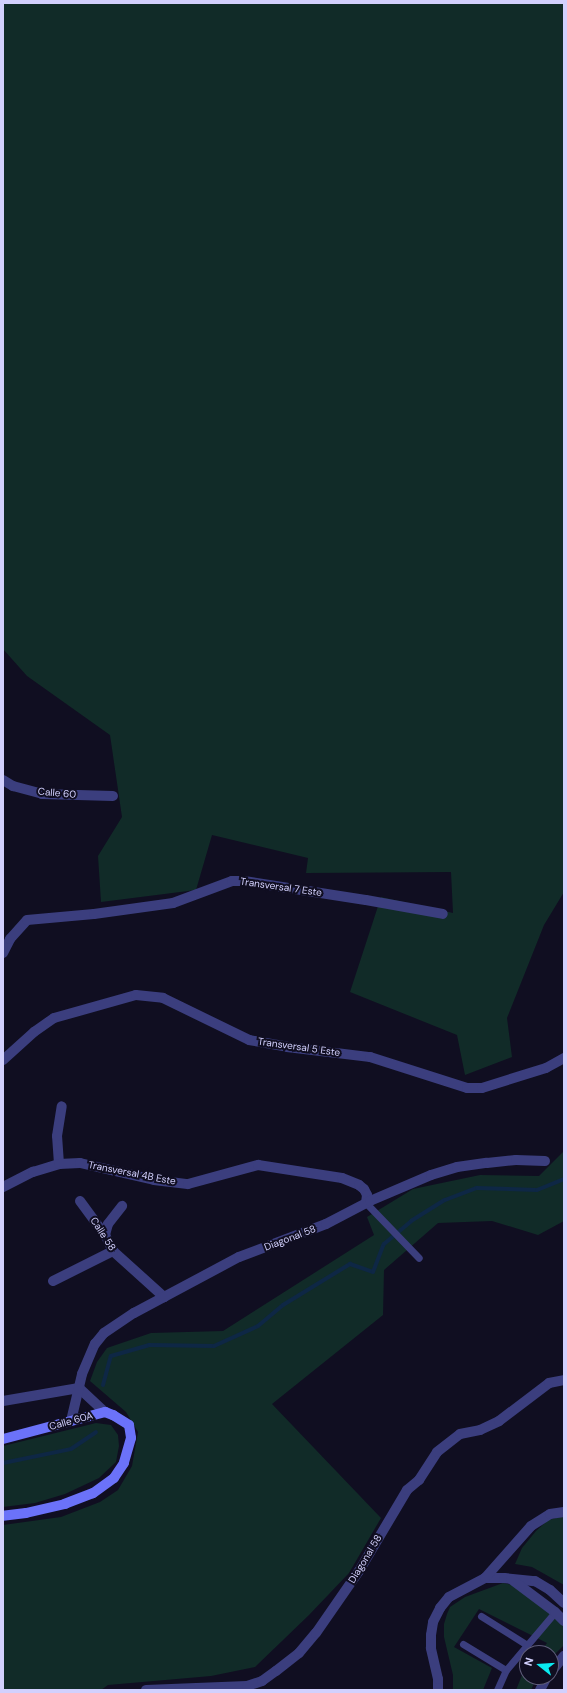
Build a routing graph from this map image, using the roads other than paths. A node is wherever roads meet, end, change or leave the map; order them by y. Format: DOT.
graph roads {
  1 [pos="3,780"];
  2 [pos="112,796"];
  3 [pos="443,914"];
  4 [pos="3,953"];
  5 [pos="564,1058"];
  6 [pos="3,1060"];
  7 [pos="62,1106"];
  8 [pos="545,1161"];
  9 [pos="59,1164"];
  10 [pos="3,1187"];
  11 [pos="80,1201"];
  12 [pos="366,1203"];
  13 [pos="122,1206"];
  14 [pos="105,1234"];
  15 [pos="113,1251"];
  16 [pos="419,1258"];
  17 [pos="53,1281"];
  18 [pos="164,1298"];
  19 [pos="564,1380"];
  20 [pos="79,1388"];
  21 [pos="3,1401"];
  22 [pos="105,1412"];
  23 [pos="71,1421"];
  24 [pos="3,1439"];
  25 [pos="564,1512"];
  26 [pos="3,1516"];
  27 [pos="485,1578"];
  28 [pos="511,1579"];
  29 [pos="564,1603"];
  30 [pos="555,1612"];
  31 [pos="481,1616"];
  32 [pos="564,1621"];
  33 [pos="463,1644"];
  34 [pos="527,1645"];
  35 [pos="519,1655"];
  36 [pos="506,1670"];
  37 [pos="146,1690"];
  38 [pos="438,1690"];
  39 [pos="497,1690"];
  1 -- 2 [label="street, Calle 60"];
  3 -- 4 [label="street, Transversal 7 Este"];
  5 -- 6 [label="street, Transversal 5 Este"];
  7 -- 9 [label="street"];
  8 -- 12 [label="street, Diagonal 58"];
  9 -- 10 [label="street, Transversal 4B Este"];
  9 -- 12 [label="street, Transversal 4B Este"];
  11 -- 14 [label="street, Calle 58"];
  12 -- 16 [label="lane"];
  12 -- 18 [label="street, Diagonal 58"];
  13 -- 14 [label="street"];
  14 -- 15 [label="street, Calle 58"];
  15 -- 17 [label="street"];
  15 -- 18 [label="street, Calle 58"];
  18 -- 20 [label="street, Diagonal 58"];
  19 -- 37 [label="street, Diagonal 58"];
  20 -- 21 [label="street"];
  20 -- 22 [label="street"];
  20 -- 23 [label="street, Diagonal 58"];
  22 -- 23 [label="street, Calle 60A"];
  22 -- 26 [label="street, Calle 60A"];
  23 -- 24 [label="street, Calle 60A"];
  25 -- 27 [label="street"];
  27 -- 28 [label="street"];
  27 -- 38 [label="street"];
  28 -- 29 [label="street"];
  28 -- 30 [label="street"];
  30 -- 32 [label="street"];
  30 -- 34 [label="lane"];
  31 -- 34 [label="lane"];
  33 -- 36 [label="lane"];
  35 -- 36 [label="lane"];
  36 -- 39 [label="lane"];
}
